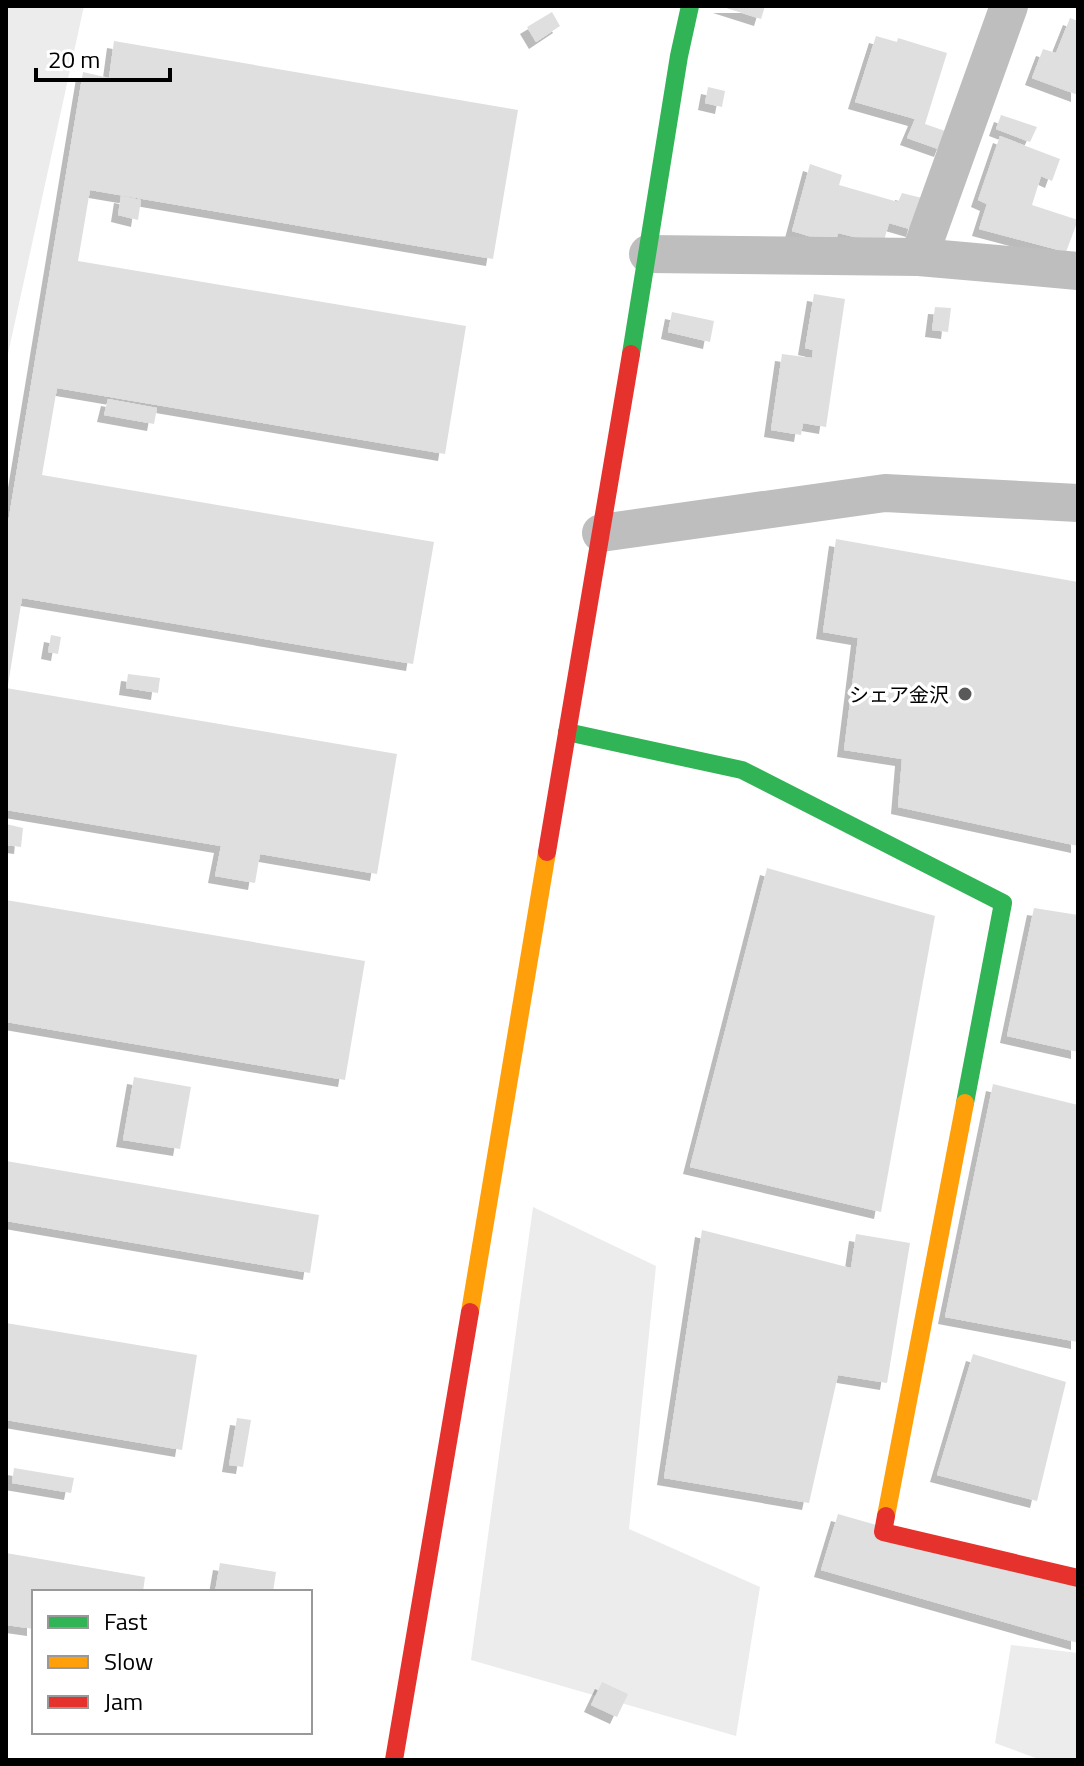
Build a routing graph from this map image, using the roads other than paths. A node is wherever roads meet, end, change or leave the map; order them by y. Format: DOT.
graph roads {
  1 [pos="690,6"];
  2 [pos="1009,6"];
  3 [pos="648,254"];
  4 [pos="919,257"];
  5 [pos="1078,271"];
  6 [pos="1078,503"];
  7 [pos="601,533"];
  8 [pos="567,732"];
  9 [pos="1078,1578"];
  10 [pos="394,1760"];
  1 -- 3 [label="street"];
  2 -- 4 [label="street"];
  3 -- 4 [label="street"];
  3 -- 7 [label="street"];
  4 -- 5 [label="street"];
  6 -- 7 [label="street"];
  7 -- 8 [label="street"];
  8 -- 9 [label="street"];
  8 -- 10 [label="street"];
}
